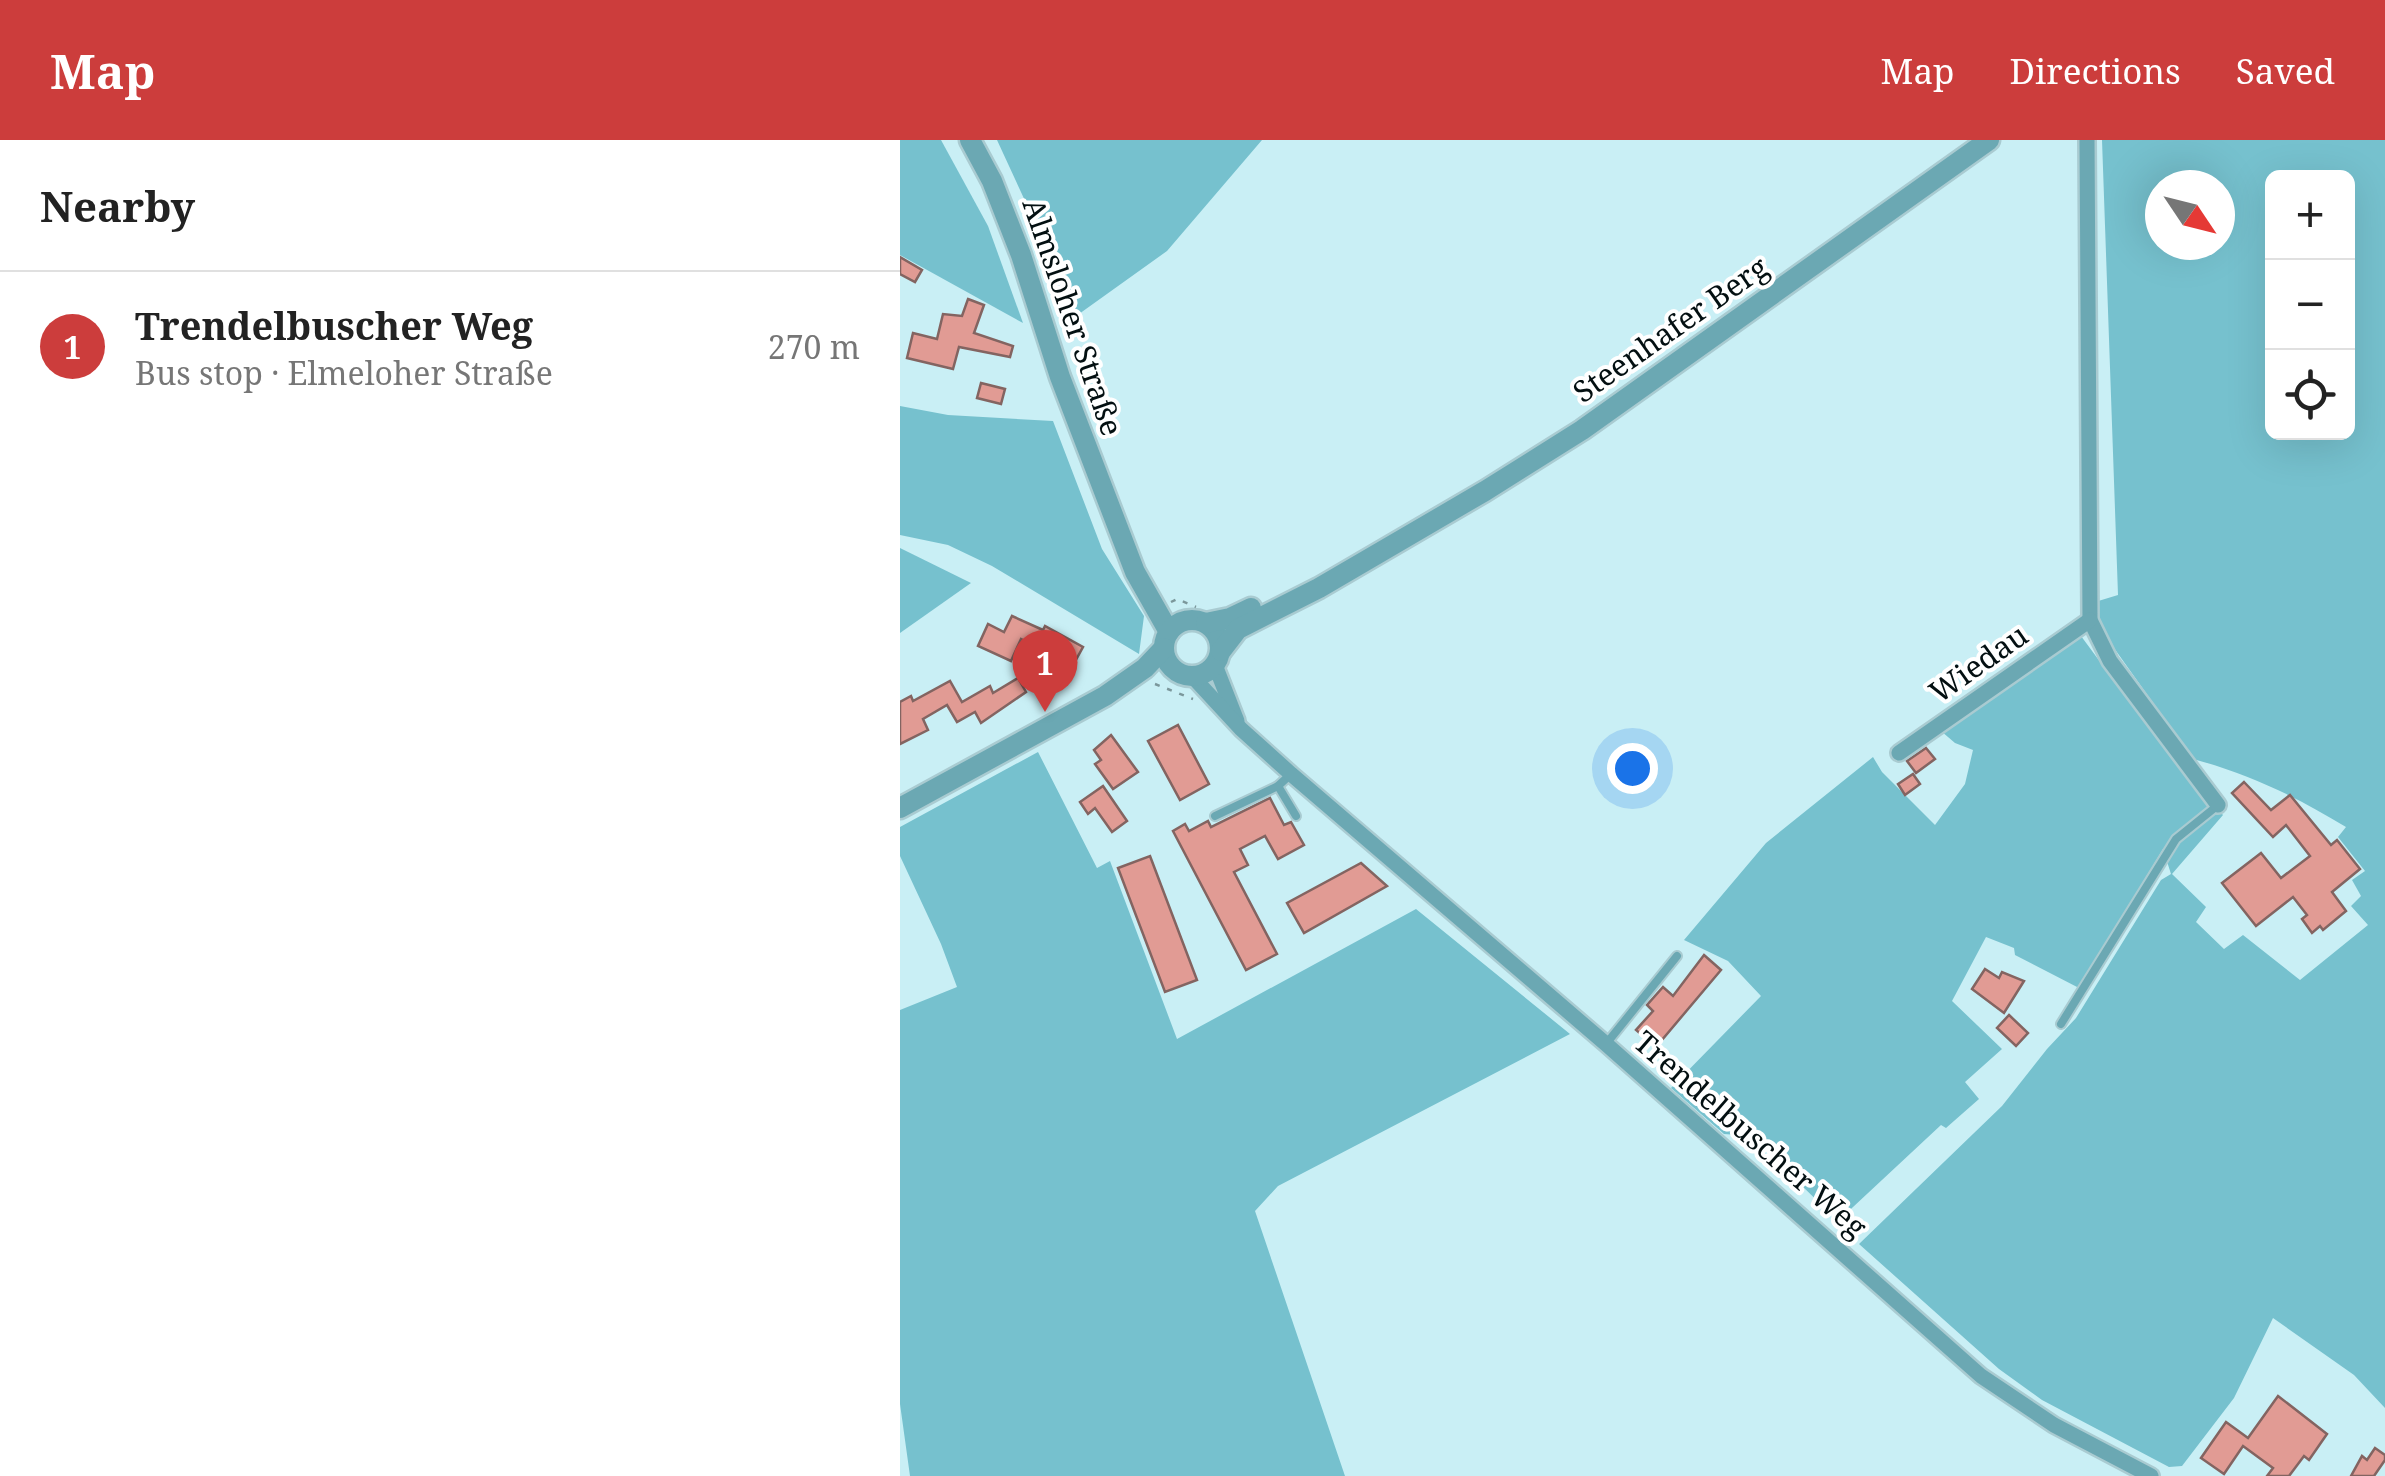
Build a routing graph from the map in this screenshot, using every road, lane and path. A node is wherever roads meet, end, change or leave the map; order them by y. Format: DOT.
graph roads {
  1 [pos="970,140"];
  2 [pos="1990,140"];
  3 [pos="2088,140"];
  4 [pos="1376,552"];
  5 [pos="2090,620"];
  6 [pos="1181,631"];
  7 [pos="1218,658"];
  8 [pos="1183,674"];
  9 [pos="1106,696"];
  10 [pos="1241,729"];
  11 [pos="1900,754"];
  12 [pos="1291,774"];
  13 [pos="1278,786"];
  14 [pos="2218,805"];
  15 [pos="900,808"];
  16 [pos="1215,816"];
  17 [pos="1296,816"];
  18 [pos="1677,956"];
  19 [pos="2061,1024"];
  20 [pos="1606,1044"];
  21 [pos="2151,1476"];
  1 -- 6 [label="street, Almsloher Straße"];
  2 -- 4 [label="street, Steenhafer Berg"];
  3 -- 5 [label="street"];
  4 -- 6 [label="street, Steenhafer Berg"];
  4 -- 7 [label="street, Steenhafer Berg"];
  5 -- 11 [label="street, Wiedau"];
  5 -- 14 [label="street"];
  6 -- 7 [label="street"];
  6 -- 8 [label="street"];
  6 -- 9 [label="street"];
  7 -- 8 [label="street"];
  7 -- 10 [label="street, Trendelbuscher Weg"];
  8 -- 9 [label="street"];
  8 -- 10 [label="street, Trendelbuscher Weg"];
  9 -- 15 [label="street"];
  10 -- 12 [label="street, Trendelbuscher Weg"];
  12 -- 13 [label="lane"];
  12 -- 20 [label="street, Trendelbuscher Weg"];
  13 -- 16 [label="lane"];
  13 -- 17 [label="lane"];
  14 -- 19 [label="lane"];
  18 -- 20 [label="lane"];
  20 -- 21 [label="street, Trendelbuscher Weg"];
}
